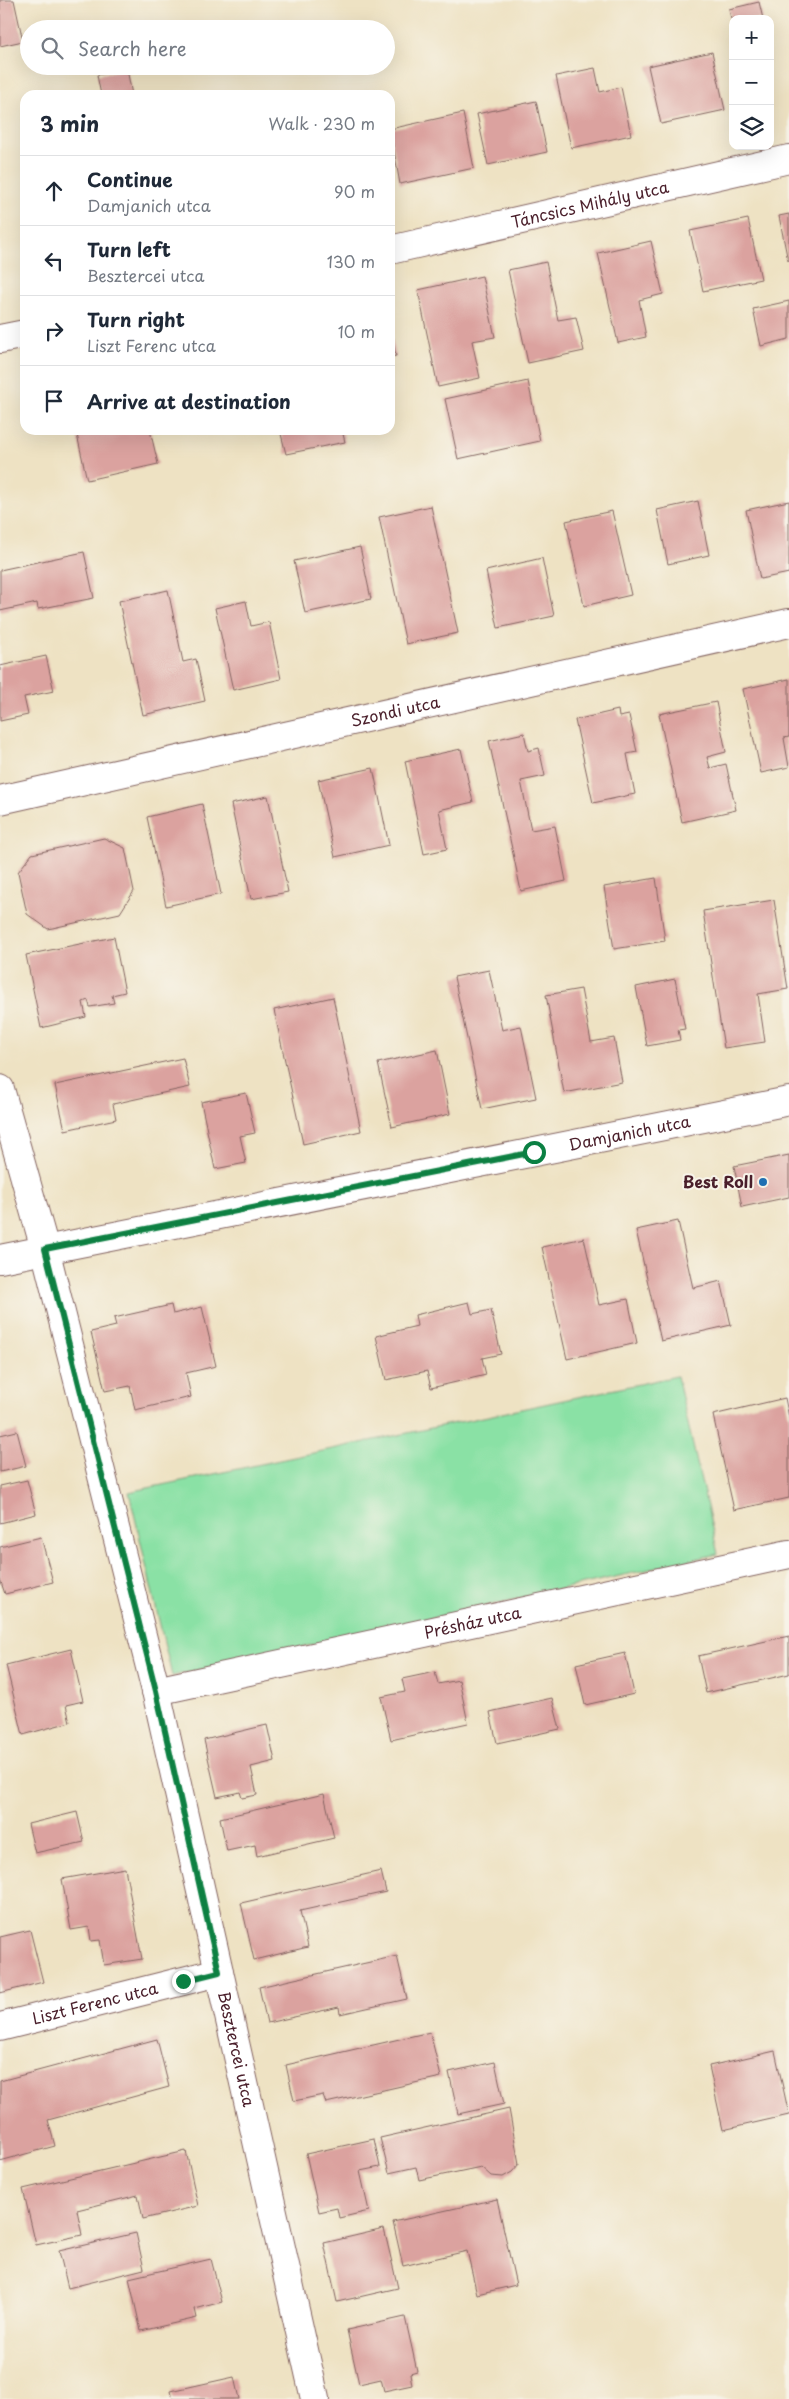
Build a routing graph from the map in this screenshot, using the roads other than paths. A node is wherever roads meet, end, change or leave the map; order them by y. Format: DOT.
graph roads {
  1 [pos="789,159"];
  2 [pos="395,249"];
  3 [pos="20,335"];
  4 [pos="0,340"];
  5 [pos="789,623"];
  6 [pos="0,800"];
  7 [pos="0,1089"];
  8 [pos="789,1101"];
  9 [pos="45,1249"];
  10 [pos="0,1258"];
  11 [pos="789,1554"];
  12 [pos="156,1691"];
  13 [pos="219,1972"];
  14 [pos="0,2027"];
  15 [pos="315,2399"];
  1 -- 2 [label="street, Táncsics Mihály utca"];
  3 -- 4 [label="street"];
  5 -- 6 [label="street, Szondi utca"];
  7 -- 9 [label="street, Besztercei utca"];
  8 -- 9 [label="street, Damjanich utca"];
  9 -- 10 [label="street, Damjanich utca"];
  9 -- 12 [label="street, Besztercei utca"];
  11 -- 12 [label="street, Présház utca"];
  12 -- 13 [label="street, Besztercei utca"];
  13 -- 14 [label="street, Liszt Ferenc utca"];
  13 -- 15 [label="street, Besztercei utca"];
}
